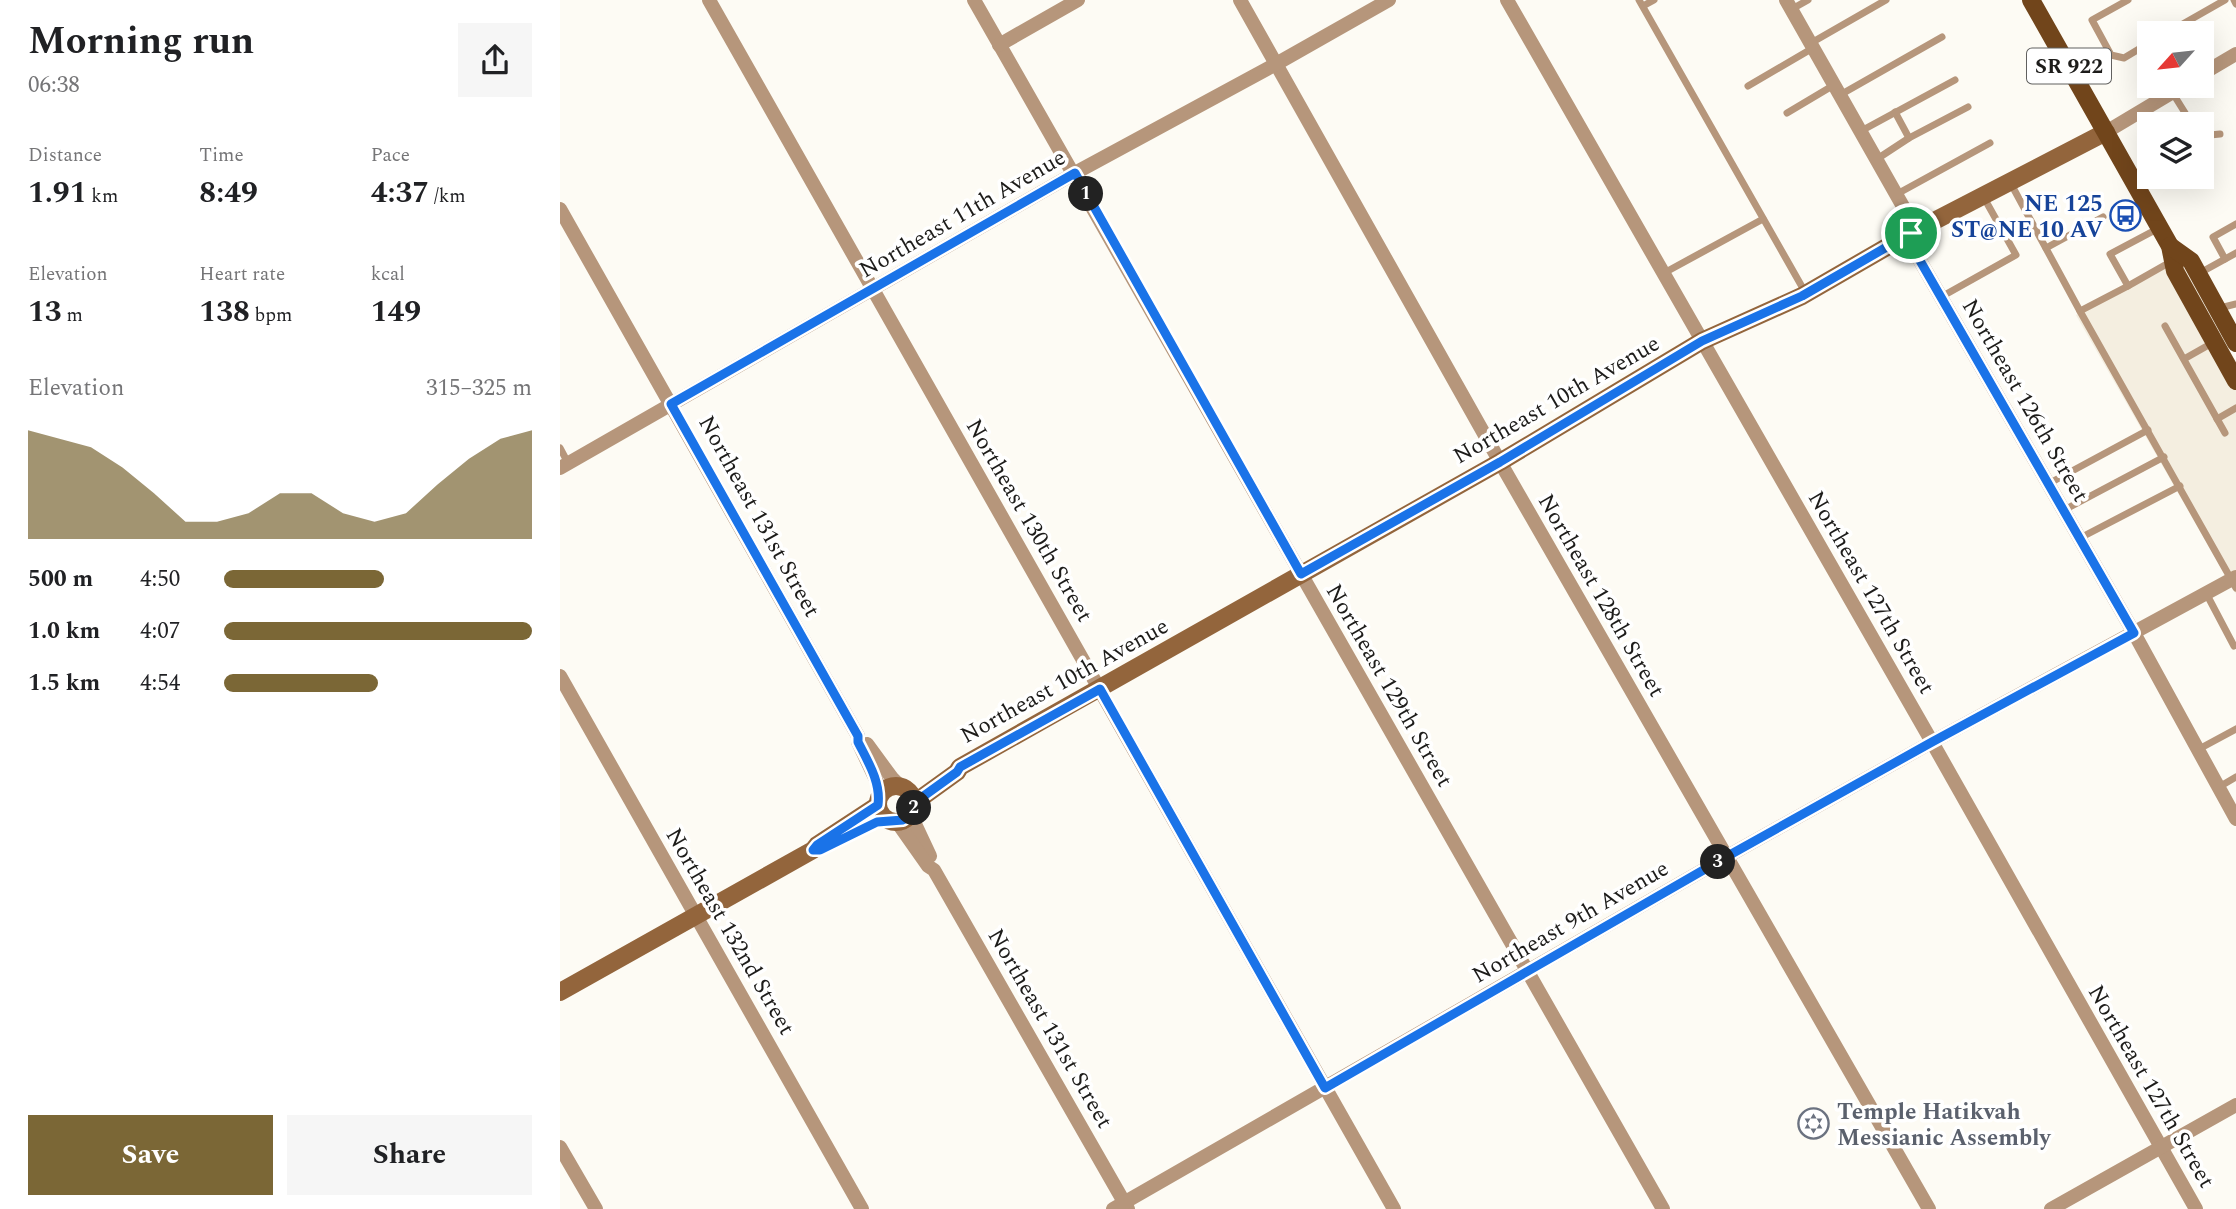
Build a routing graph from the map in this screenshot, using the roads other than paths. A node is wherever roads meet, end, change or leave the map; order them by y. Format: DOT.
graph roads {
  1 [pos="709,0"];
  2 [pos="974,0"];
  3 [pos="1079,0"];
  4 [pos="1240,0"];
  5 [pos="1389,0"];
  6 [pos="1507,0"];
  7 [pos="1654,0"];
  8 [pos="1808,0"];
  9 [pos="1886,0"];
  10 [pos="2031,0"];
  11 [pos="2126,0"];
  12 [pos="2225,0"];
  13 [pos="1641,3"];
  14 [pos="1788,5"];
  15 [pos="2188,21"];
  16 [pos="1942,37"];
  17 [pos="999,45"];
  18 [pos="1812,46"];
  19 [pos="2137,50"];
  20 [pos="2236,54"];
  21 [pos="1276,64"];
  22 [pos="2214,67"];
  23 [pos="1955,80"];
  24 [pos="1748,86"];
  25 [pos="1837,90"];
  26 [pos="2162,98"];
  27 [pos="1968,107"];
  28 [pos="1787,113"];
  29 [pos="1895,113"];
  30 [pos="1860,132"];
  31 [pos="2106,132"];
  32 [pos="2220,134"];
  33 [pos="2214,135"];
  34 [pos="1909,138"];
  35 [pos="1990,144"];
  36 [pos="1877,160"];
  37 [pos="1075,173"];
  38 [pos="2010,181"];
  39 [pos="1896,195"];
  40 [pos="1982,195"];
  41 [pos="560,209"];
  42 [pos="2103,217"];
  43 [pos="1763,219"];
  44 [pos="2236,225"];
  45 [pos="2160,227"];
  46 [pos="1911,233"];
  47 [pos="2046,248"];
  48 [pos="2236,253"];
  49 [pos="2171,254"];
  50 [pos="2225,259"];
  51 [pos="1663,273"];
  52 [pos="2198,274"];
  53 [pos="2128,286"];
  54 [pos="873,290"];
  55 [pos="1806,294"];
  56 [pos="1941,297"];
  57 [pos="2236,304"];
  58 [pos="2217,309"];
  59 [pos="2080,311"];
  60 [pos="2165,326"];
  61 [pos="1702,341"];
  62 [pos="2214,342"];
  63 [pos="2236,343"];
  64 [pos="2184,359"];
  65 [pos="2236,381"];
  66 [pos="671,404"];
  67 [pos="2236,408"];
  68 [pos="2217,419"];
  69 [pos="2148,430"];
  70 [pos="2225,433"];
  71 [pos="560,448"];
  72 [pos="2164,457"];
  73 [pos="1500,462"];
  74 [pos="564,466"];
  75 [pos="2048,484"];
  76 [pos="2180,486"];
  77 [pos="2064,510"];
  78 [pos="2080,538"];
  79 [pos="1301,574"];
  80 [pos="2234,581"];
  81 [pos="2206,593"];
  82 [pos="2134,633"];
  83 [pos="2234,646"];
  84 [pos="560,676"];
  85 [pos="1100,689"];
  86 [pos="2236,729"];
  87 [pos="858,736"];
  88 [pos="1932,742"];
  89 [pos="2198,750"];
  90 [pos="2236,777"];
  91 [pos="2218,787"];
  92 [pos="908,797"];
  93 [pos="879,800"];
  94 [pos="2236,819"];
  95 [pos="893,821"];
  96 [pos="813,850"];
  97 [pos="1726,857"];
  98 [pos="934,870"];
  99 [pos="696,916"];
  100 [pos="1527,972"];
  101 [pos="560,992"];
  102 [pos="1325,1088"];
  103 [pos="2236,1105"];
  104 [pos="560,1147"];
  105 [pos="2160,1147"];
  106 [pos="1122,1207"];
  107 [pos="2057,1208"];
  108 [pos="596,1209"];
  109 [pos="862,1209"];
  110 [pos="1394,1209"];
  111 [pos="1663,1209"];
  112 [pos="1929,1209"];
  113 [pos="2196,1209"];
  1 -- 54 [label="street, Northeast 130th Street"];
  2 -- 17 [label="street, Northeast 129th Street"];
  3 -- 17 [label="street"];
  4 -- 21 [label="street, Northeast 128th Street"];
  5 -- 21 [label="street, Northeast 11th Avenue"];
  6 -- 51 [label="street, Northeast 127th Street"];
  7 -- 13 [label="lane"];
  8 -- 14 [label="lane"];
  9 -- 18 [label="lane"];
  10 -- 31 [label="main road, SR 922"];
  11 -- 19 [label="lane"];
  12 -- 15 [label="lane"];
  13 -- 43 [label="lane"];
  14 -- 18 [label="street, Northeast 126th Street"];
  16 -- 25 [label="lane"];
  17 -- 37 [label="street, Northeast 129th Street"];
  18 -- 24 [label="lane"];
  18 -- 25 [label="street, Northeast 126th Street"];
  20 -- 22 [label="street"];
  21 -- 37 [label="street, Northeast 11th Avenue"];
  21 -- 73 [label="street, Northeast 128th Street"];
  23 -- 29 [label="lane"];
  25 -- 28 [label="lane"];
  25 -- 30 [label="street, Northeast 126th Street"];
  26 -- 31 [label="street, Northeast 10th Avenue"];
  27 -- 34 [label="lane"];
  29 -- 30 [label="lane"];
  29 -- 34 [label="lane"];
  30 -- 36 [label="street, Northeast 126th Street"];
  31 -- 38 [label="street, Northeast 10th Avenue"];
  31 -- 45 [label="main road, SR 922"];
  32 -- 33 [label="lane"];
  34 -- 36 [label="lane"];
  35 -- 39 [label="lane"];
  36 -- 39 [label="street, Northeast 126th Street"];
  37 -- 54 [label="street, Northeast 11th Avenue"];
  37 -- 79 [label="street, Northeast 129th Street"];
  38 -- 40 [label="street, Northeast 10th Avenue"];
  38 -- 47 [label="lane"];
  39 -- 46 [label="street, Northeast 126th Street"];
  40 -- 46 [label="street, Northeast 10th Avenue"];
  40 -- 56 [label="lane"];
  41 -- 66 [label="street, Northeast 131st Street"];
  42 -- 47 [label="lane"];
  43 -- 51 [label="lane"];
  43 -- 55 [label="lane"];
  44 -- 50 [label="lane"];
  45 -- 49 [label="main road, SR 922"];
  45 -- 53 [label="lane"];
  46 -- 55 [label="street, Northeast 10th Avenue"];
  46 -- 56 [label="street, Northeast 126th Street"];
  47 -- 59 [label="lane"];
  48 -- 50 [label="lane"];
  49 -- 52 [label="main road, SR 922"];
  49 -- 53 [label="lane"];
  49 -- 62 [label="main road, SR 922"];
  50 -- 52 [label="lane"];
  51 -- 61 [label="street, Northeast 127th Street"];
  52 -- 58 [label="main road, SR 922"];
  53 -- 59 [label="lane"];
  54 -- 66 [label="street, Northeast 11th Avenue"];
  54 -- 85 [label="street, Northeast 130th Street"];
  55 -- 61 [label="street, Northeast 10th Avenue"];
  56 -- 75 [label="street, Northeast 126th Street"];
  57 -- 58 [label="lane"];
  58 -- 63 [label="main road, SR 922"];
  59 -- 69 [label="lane"];
  60 -- 64 [label="lane"];
  61 -- 73 [label="street, Northeast 10th Avenue"];
  61 -- 88 [label="street, Northeast 127th Street"];
  62 -- 64 [label="lane"];
  62 -- 65 [label="main road, SR 922"];
  64 -- 68 [label="lane"];
  66 -- 74 [label="street, Northeast 11th Avenue"];
  66 -- 87 [label="street, Northeast 131st Street"];
  67 -- 68 [label="lane"];
  68 -- 70 [label="lane"];
  69 -- 72 [label="lane"];
  69 -- 75 [label="lane"];
  71 -- 74 [label="lane"];
  72 -- 76 [label="lane"];
  72 -- 77 [label="lane"];
  73 -- 79 [label="street, Northeast 10th Avenue"];
  73 -- 97 [label="street, Northeast 128th Street"];
  75 -- 77 [label="street, Northeast 126th Street"];
  76 -- 78 [label="lane"];
  76 -- 80 [label="lane"];
  77 -- 78 [label="street, Northeast 126th Street"];
  78 -- 82 [label="street, Northeast 126th Street"];
  79 -- 85 [label="street, Northeast 10th Avenue"];
  79 -- 100 [label="street, Northeast 129th Street"];
  80 -- 81 [label="street, Northeast 9th Avenue"];
  81 -- 82 [label="street, Northeast 9th Avenue"];
  81 -- 83 [label="lane"];
  82 -- 88 [label="street, Northeast 9th Avenue"];
  82 -- 89 [label="street, Northeast 126th Street"];
  84 -- 99 [label="street, Northeast 132nd Street"];
  85 -- 92 [label="street, Northeast 10th Avenue"];
  85 -- 102 [label="street, Northeast 130th Street"];
  86 -- 89 [label="lane"];
  87 -- 92 [label="street, Northeast 131st Street"];
  87 -- 93 [label="street, Northeast 131st Street"];
  88 -- 97 [label="street, Northeast 9th Avenue"];
  88 -- 105 [label="street, Northeast 127th Street"];
  89 -- 91 [label="street, Northeast 126th Street"];
  90 -- 91 [label="lane"];
  91 -- 94 [label="street, Northeast 126th Street"];
  92 -- 93 [label="street"];
  92 -- 95 [label="street"];
  92 -- 98 [label="street, Northeast 131st Street"];
  93 -- 95 [label="street"];
  93 -- 96 [label="street"];
  95 -- 96 [label="street"];
  95 -- 98 [label="street, Northeast 131st Street"];
  96 -- 99 [label="street"];
  97 -- 100 [label="street, Northeast 9th Avenue"];
  97 -- 112 [label="street, Northeast 128th Street"];
  98 -- 106 [label="street, Northeast 131st Street"];
  99 -- 101 [label="street"];
  99 -- 109 [label="street, Northeast 132nd Street"];
  100 -- 102 [label="street, Northeast 9th Avenue"];
  100 -- 111 [label="street, Northeast 129th Street"];
  102 -- 106 [label="street, Northeast 9th Avenue"];
  102 -- 110 [label="street, Northeast 130th Street"];
  103 -- 105 [label="street"];
  104 -- 108 [label="street"];
  105 -- 107 [label="street"];
  105 -- 113 [label="street, Northeast 127th Street"];
}
